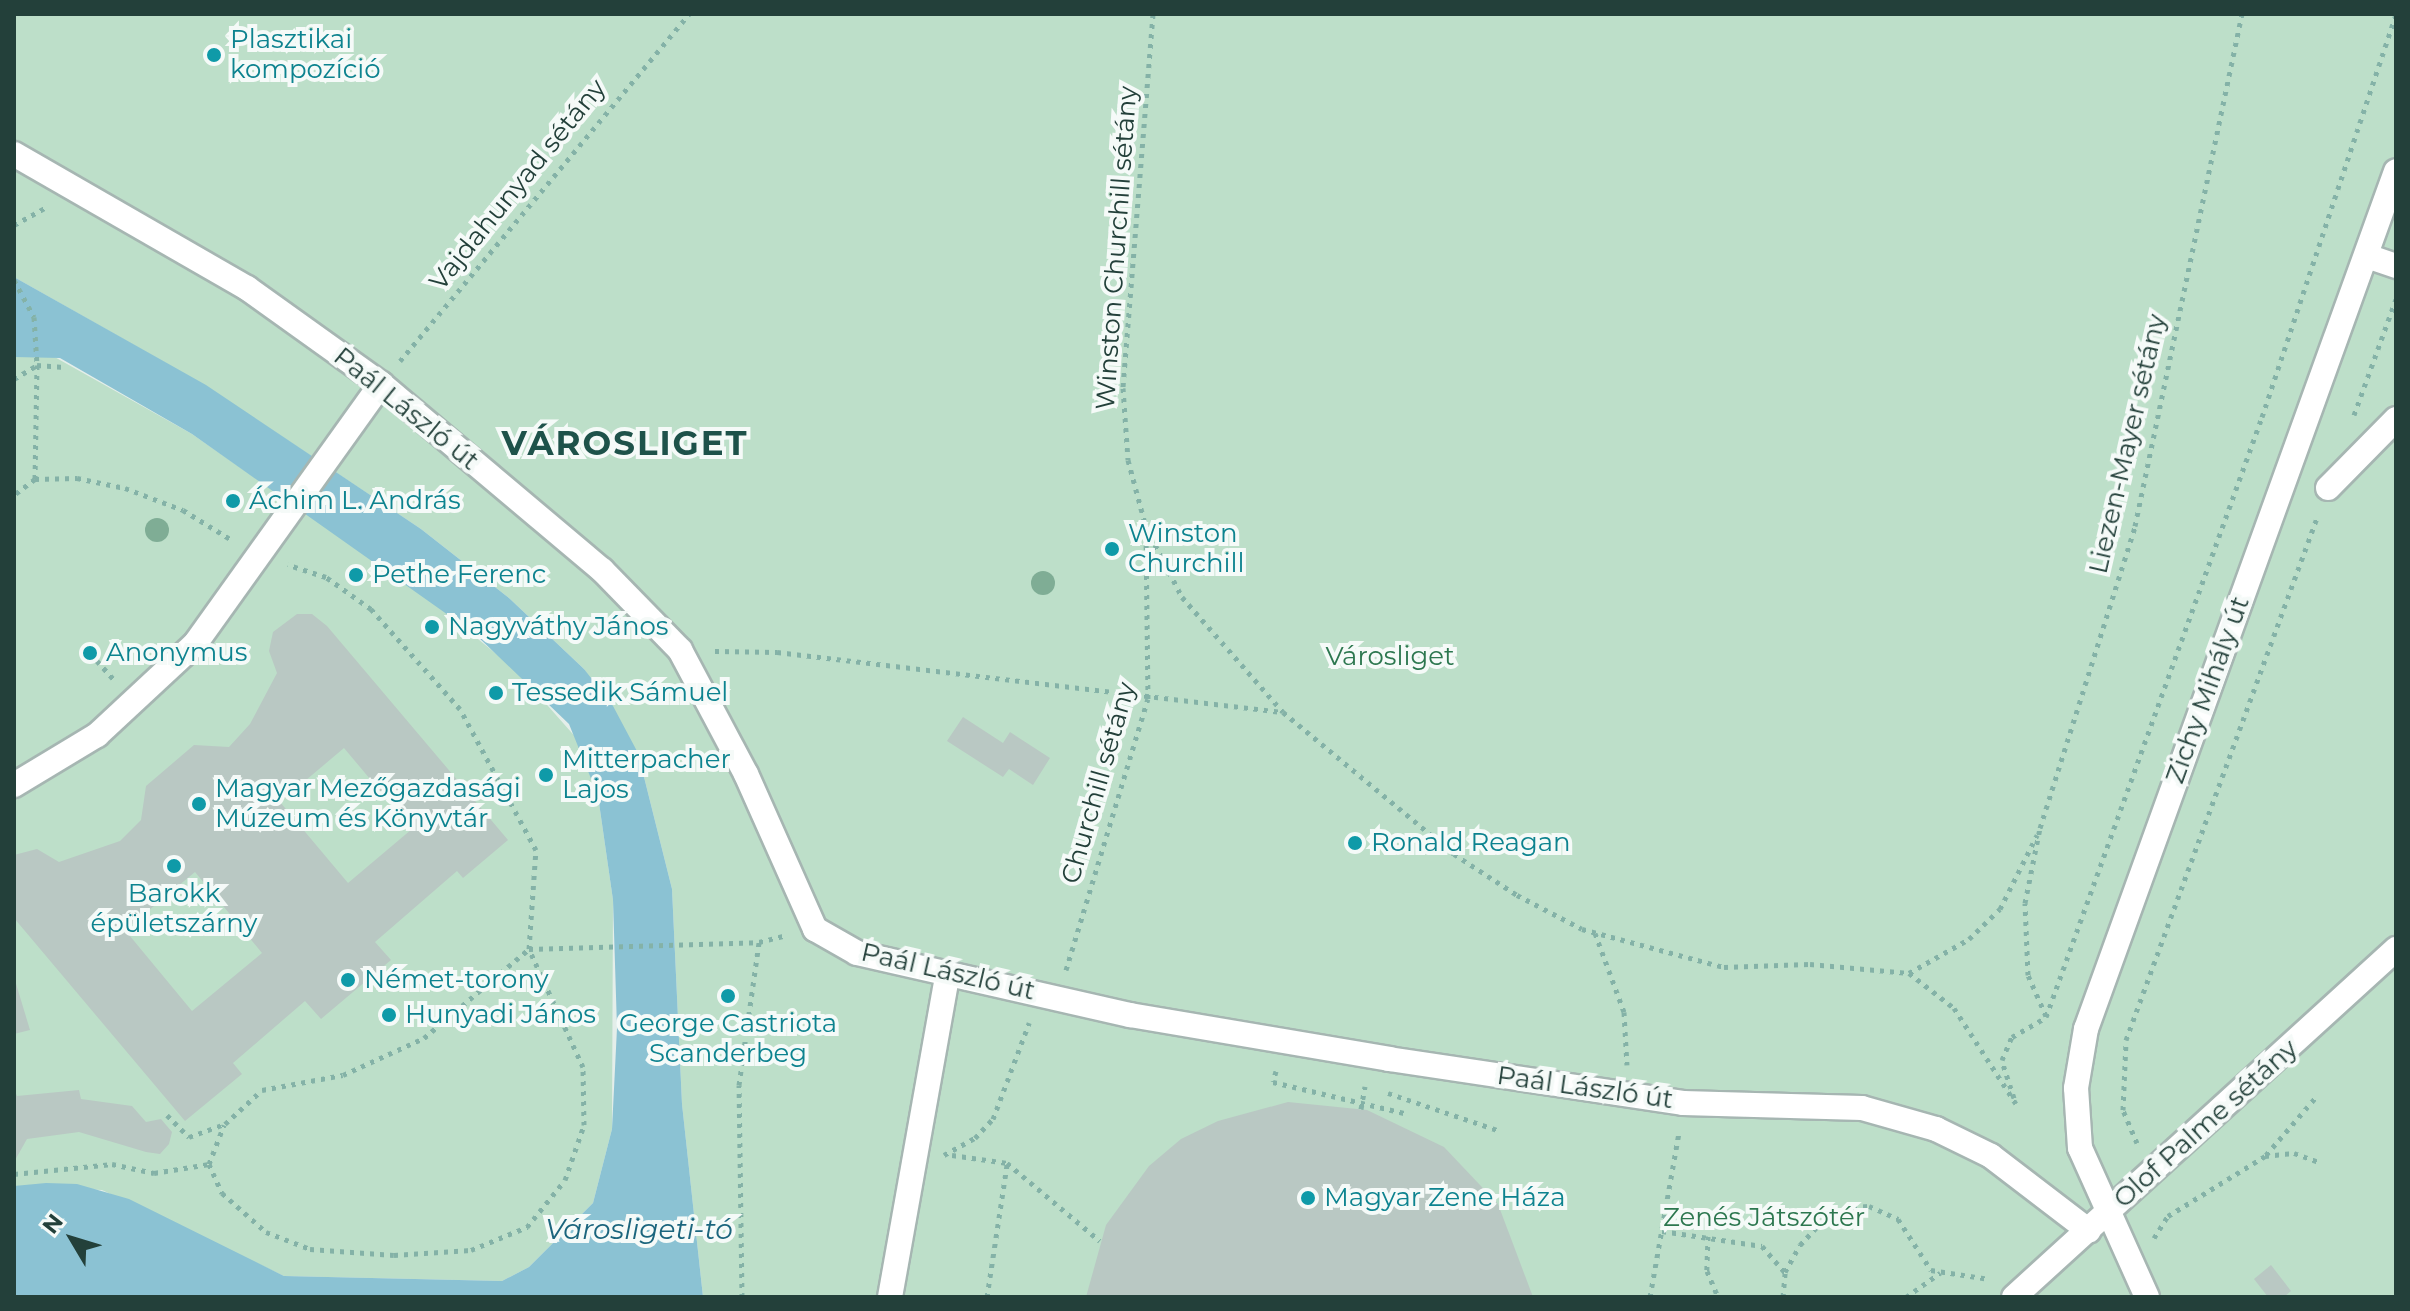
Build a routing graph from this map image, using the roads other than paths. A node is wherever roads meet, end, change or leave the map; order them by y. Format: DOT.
graph roads {
  1 [pos="14,154"];
  2 [pos="2396,171"];
  3 [pos="2367,256"];
  4 [pos="2396,266"];
  5 [pos="381,384"];
  6 [pos="2396,419"];
  7 [pos="2328,488"];
  8 [pos="14,785"];
  9 [pos="2396,949"];
  10 [pos="947,977"];
  11 [pos="2098,1223"];
  12 [pos="2015,1296"];
  13 [pos="890,1297"];
  14 [pos="2147,1297"];
  1 -- 5 [label="street, Paál László út"];
  2 -- 3 [label="street, Zichy Mihály út"];
  3 -- 4 [label="street"];
  3 -- 11 [label="street, Zichy Mihály út"];
  5 -- 8 [label="street"];
  5 -- 10 [label="street, Paál László út"];
  6 -- 7 [label="street"];
  9 -- 11 [label="street, Olof Palme sétány"];
  10 -- 11 [label="street, Paál László út"];
  10 -- 13 [label="street"];
  11 -- 12 [label="street, Olof Palme sétány"];
  11 -- 14 [label="street, Zichy Mihály út"];
}
